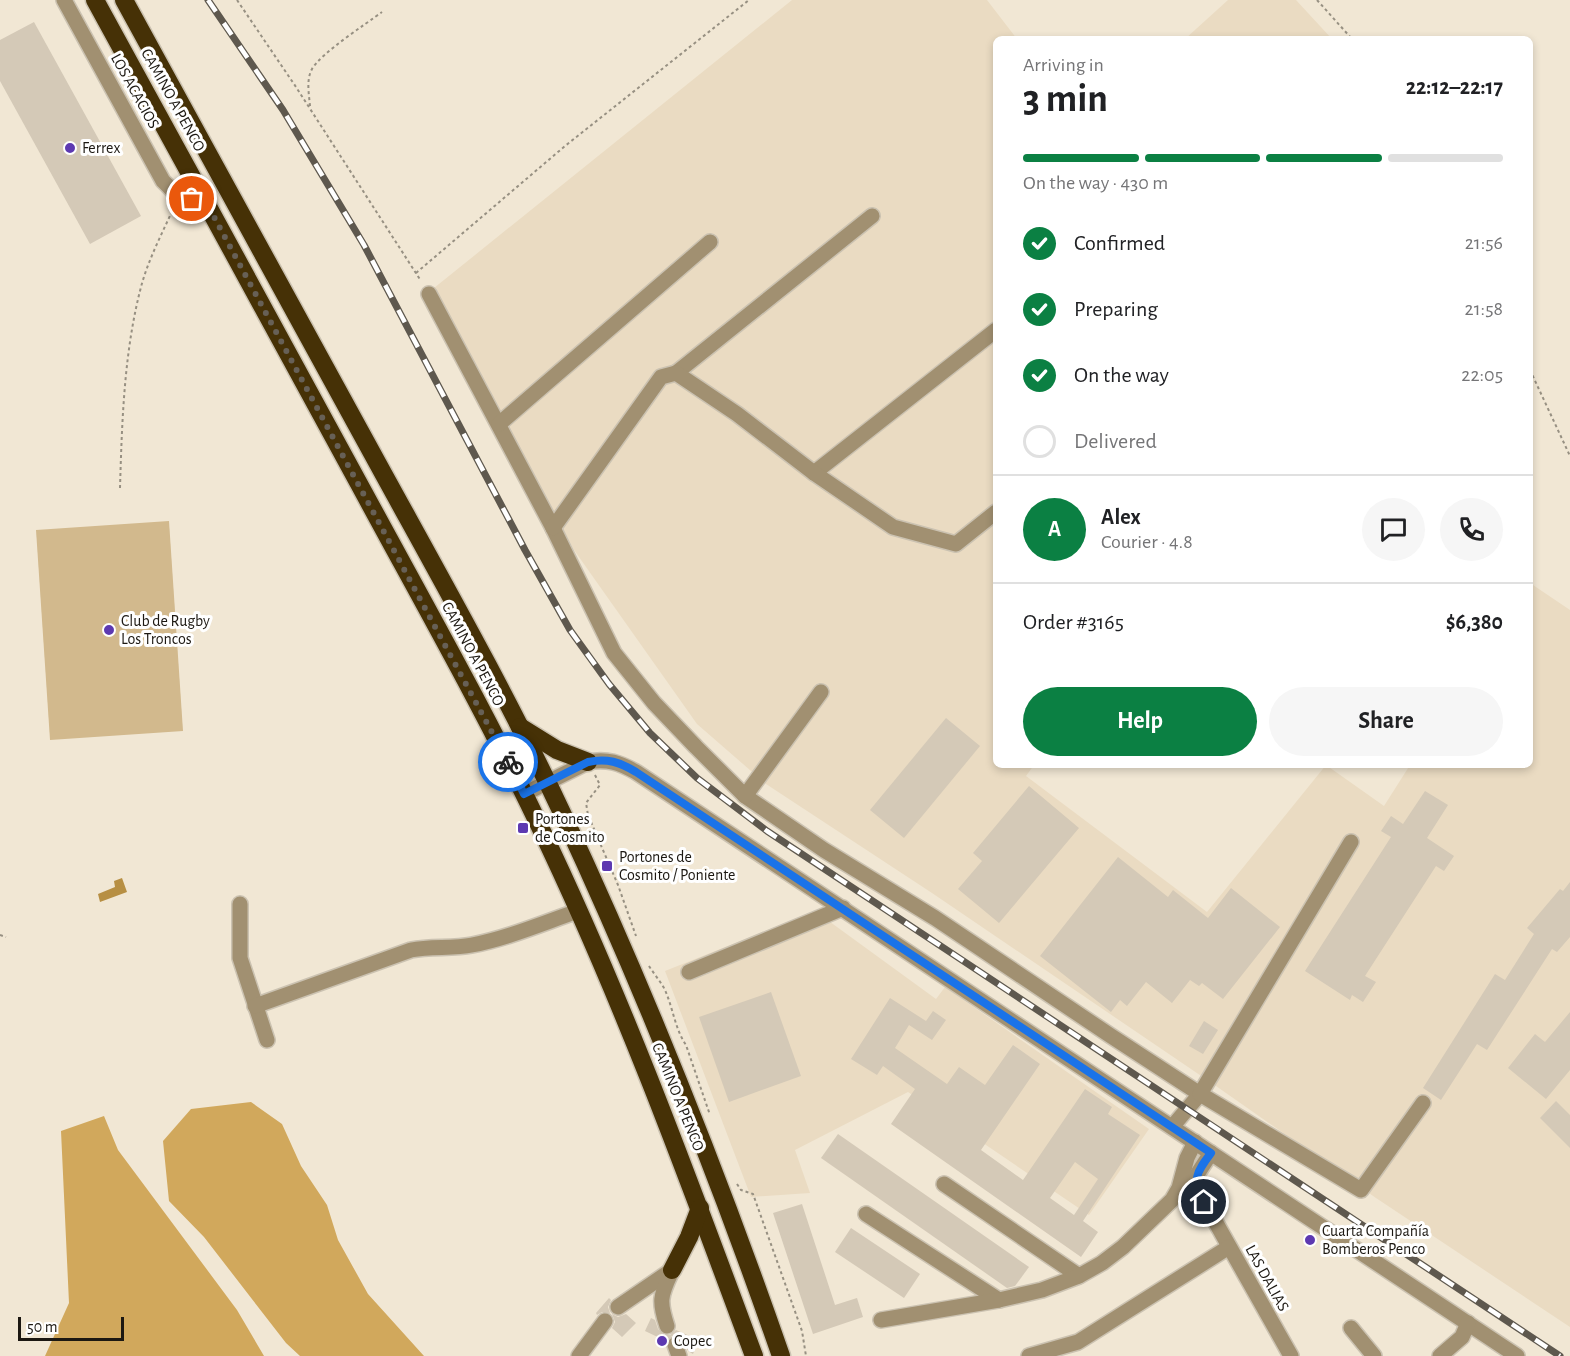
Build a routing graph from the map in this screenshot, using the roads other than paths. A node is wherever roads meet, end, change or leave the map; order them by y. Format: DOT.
graph roads {
  1 [pos="64,0"];
  2 [pos="95,0"];
  3 [pos="124,0"];
  4 [pos="178,196"];
  5 [pos="206,202"];
  6 [pos="872,216"];
  7 [pos="710,242"];
  8 [pos="429,294"];
  9 [pos="993,332"];
  10 [pos="676,373"];
  11 [pos="499,424"];
  12 [pos="814,473"];
  13 [pos="993,514"];
  14 [pos="553,528"];
  15 [pos="821,692"];
  16 [pos="519,726"];
  17 [pos="588,762"];
  18 [pos="547,782"];
  19 [pos="524,794"];
  20 [pos="745,796"];
  21 [pos="1351,842"];
  22 [pos="240,904"];
  23 [pos="843,908"];
  24 [pos="578,911"];
  25 [pos="690,972"];
  26 [pos="255,1006"];
  27 [pos="267,1040"];
  28 [pos="1200,1094"];
  29 [pos="1423,1103"];
  30 [pos="1172,1127"];
  31 [pos="1196,1142"];
  32 [pos="1211,1153"];
  33 [pos="944,1184"];
  34 [pos="699,1208"];
  35 [pos="866,1214"];
  36 [pos="1229,1246"];
  37 [pos="672,1270"];
  38 [pos="1079,1276"];
  39 [pos="999,1300"];
  40 [pos="618,1307"];
  41 [pos="881,1320"];
  42 [pos="605,1321"];
  43 [pos="1468,1323"];
  44 [pos="667,1326"];
  45 [pos="1351,1328"];
  46 [pos="1445,1354"];
  47 [pos="579,1356"];
  48 [pos="754,1356"];
  49 [pos="781,1356"];
  50 [pos="1029,1356"];
  51 [pos="1291,1356"];
  52 [pos="1374,1356"];
  53 [pos="1517,1356"];
  1 -- 4 [label="street, LOS ACACIOS"];
  2 -- 5 [label="highway, CAMINO A PENCO"];
  3 -- 16 [label="highway, CAMINO A PENCO"];
  4 -- 5 [label="highway"];
  5 -- 19 [label="highway, CAMINO A PENCO"];
  6 -- 10 [label="street"];
  7 -- 11 [label="street"];
  8 -- 11 [label="street"];
  9 -- 12 [label="street"];
  10 -- 12 [label="street"];
  10 -- 14 [label="street"];
  11 -- 14 [label="street"];
  12 -- 13 [label="street"];
  14 -- 20 [label="street"];
  15 -- 20 [label="street"];
  16 -- 17 [label="highway"];
  16 -- 18 [label="highway, CAMINO A PENCO"];
  17 -- 18 [label="street"];
  17 -- 23 [label="street"];
  18 -- 19 [label="street"];
  18 -- 49 [label="highway, CAMINO A PENCO"];
  19 -- 24 [label="highway, CAMINO A PENCO"];
  20 -- 28 [label="street"];
  21 -- 28 [label="street"];
  22 -- 26 [label="street"];
  23 -- 25 [label="street"];
  23 -- 30 [label="street"];
  24 -- 26 [label="street"];
  24 -- 34 [label="highway, CAMINO A PENCO"];
  26 -- 27 [label="street"];
  28 -- 29 [label="street"];
  28 -- 30 [label="street"];
  30 -- 31 [label="street"];
  31 -- 32 [label="street"];
  31 -- 38 [label="street"];
  32 -- 36 [label="street, LAS DALIAS"];
  32 -- 43 [label="street"];
  33 -- 38 [label="street"];
  34 -- 37 [label="highway"];
  34 -- 48 [label="highway, CAMINO A PENCO"];
  35 -- 39 [label="street"];
  36 -- 50 [label="street"];
  36 -- 51 [label="street, LAS DALIAS"];
  37 -- 40 [label="street"];
  37 -- 44 [label="street"];
  38 -- 39 [label="street"];
  39 -- 41 [label="street"];
  42 -- 47 [label="street"];
  43 -- 46 [label="street"];
  43 -- 53 [label="street"];
  45 -- 52 [label="street"];
}
